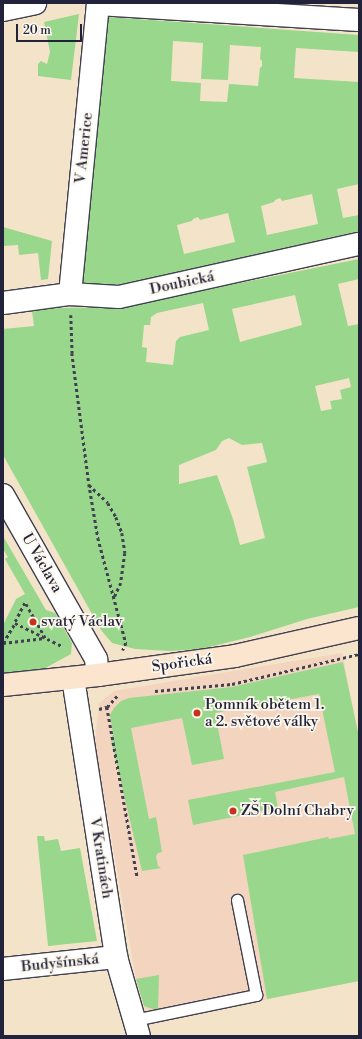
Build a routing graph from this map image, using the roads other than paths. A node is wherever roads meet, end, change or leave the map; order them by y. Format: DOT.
graph roads {
  1 [pos="35,3"];
  2 [pos="98,3"];
  3 [pos="3,10"];
  4 [pos="359,20"];
  5 [pos="359,244"];
  6 [pos="70,294"];
  7 [pos="3,303"];
  8 [pos="3,495"];
  9 [pos="359,628"];
  10 [pos="98,675"];
  11 [pos="74,678"];
  12 [pos="3,685"];
  13 [pos="237,900"];
  14 [pos="116,957"];
  15 [pos="3,970"];
  16 [pos="137,1028"];
  1 -- 3 [label="street"];
  2 -- 4 [label="street"];
  2 -- 6 [label="street, V Americe"];
  5 -- 6 [label="street, Doubická"];
  6 -- 7 [label="street, Doubická"];
  8 -- 10 [label="street, U Václava"];
  9 -- 10 [label="street, Spořická"];
  10 -- 11 [label="street, Spořická"];
  11 -- 12 [label="street, Spořická"];
  11 -- 14 [label="street, V Kratinách"];
  13 -- 16 [label="lane"];
  14 -- 15 [label="street, Budyšínská"];
  14 -- 16 [label="street, V Kratinách"];
}
